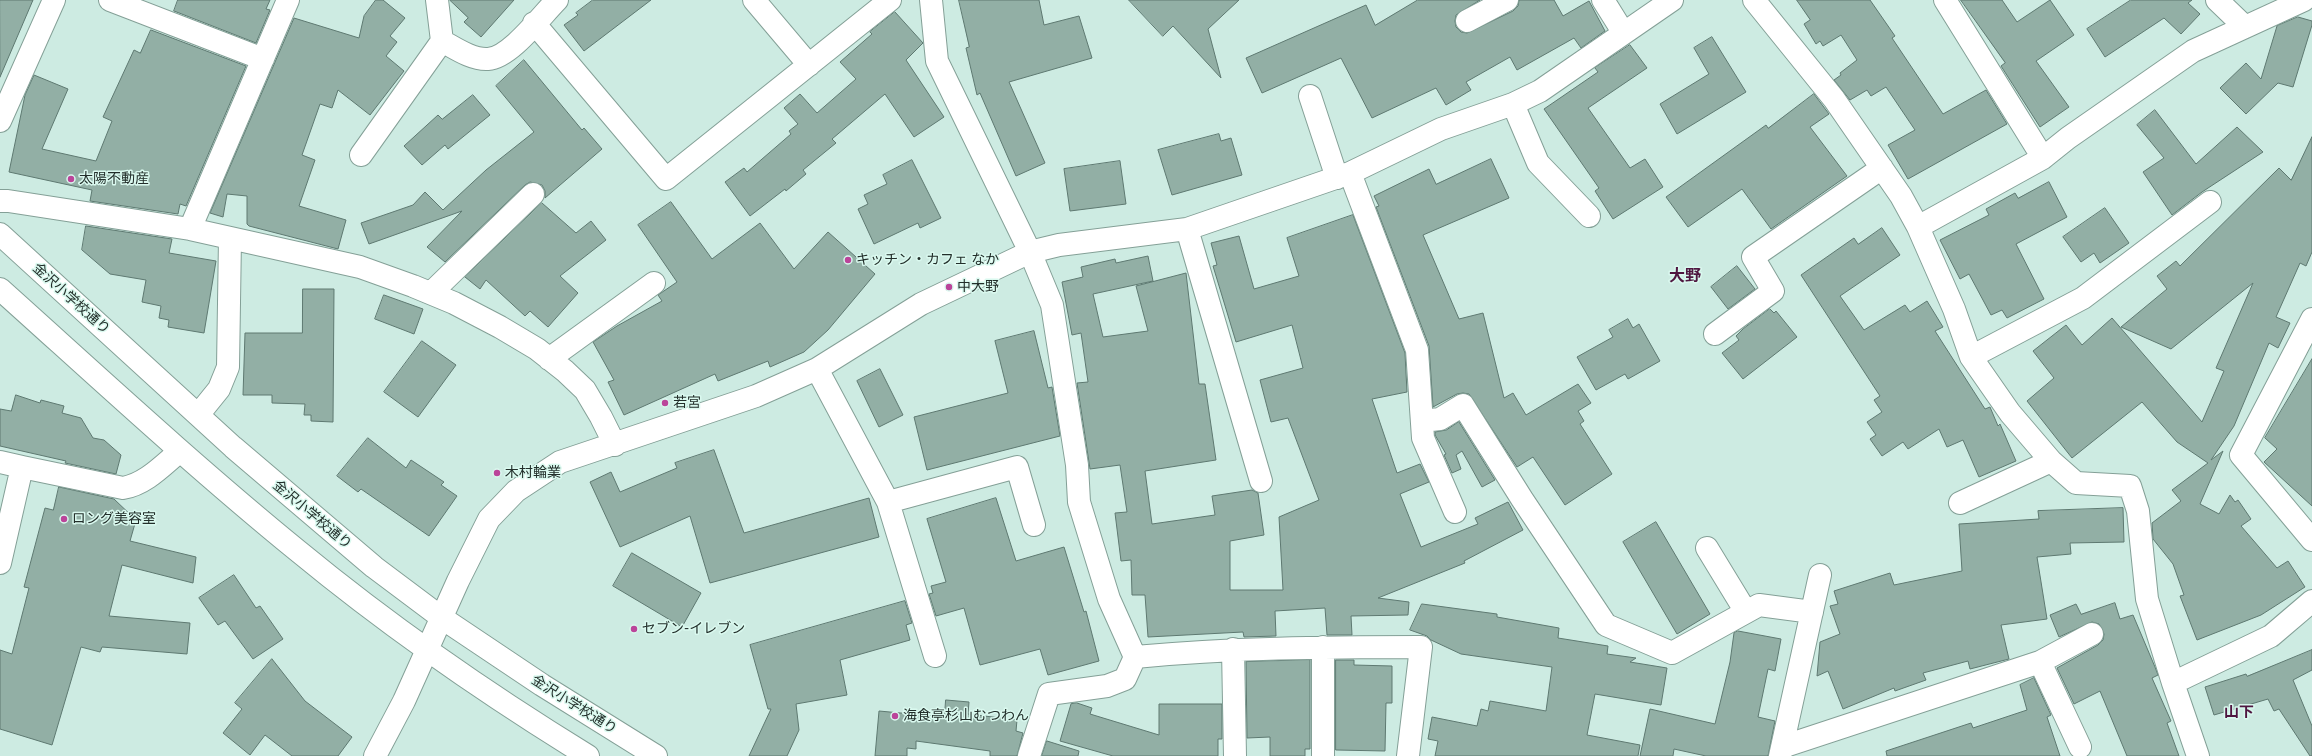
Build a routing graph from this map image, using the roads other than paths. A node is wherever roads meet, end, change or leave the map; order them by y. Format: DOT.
graph roads {
  1 [pos="54,0"];
  2 [pos="110,0"];
  3 [pos="288,0"];
  4 [pos="437,0"];
  5 [pos="557,0"];
  6 [pos="754,0"];
  7 [pos="890,0"];
  8 [pos="931,0"];
  9 [pos="1507,0"];
  10 [pos="1603,0"];
  11 [pos="1672,0"];
  12 [pos="1754,0"];
  13 [pos="1945,0"];
  14 [pos="2217,0"];
  15 [pos="2304,0"];
  16 [pos="1467,21"];
  17 [pos="534,24"];
  18 [pos="2245,27"];
  19 [pos="1623,32"];
  20 [pos="442,41"];
  21 [pos="263,59"];
  22 [pos="809,65"];
  23 [pos="1310,96"];
  24 [pos="1512,104"];
  25 [pos="0,121"];
  26 [pos="361,155"];
  27 [pos="2043,158"];
  28 [pos="1882,168"];
  29 [pos="1344,176"];
  30 [pos="533,194"];
  31 [pos="0,201"];
  32 [pos="2210,202"];
  33 [pos="1589,216"];
  34 [pos="1918,227"];
  35 [pos="190,229"];
  36 [pos="1187,229"];
  37 [pos="0,234"];
  38 [pos="230,238"];
  39 [pos="1030,252"];
  40 [pos="654,283"];
  41 [pos="0,289"];
  42 [pos="431,293"];
  43 [pos="2312,318"];
  44 [pos="1715,334"];
  45 [pos="1971,357"];
  46 [pos="549,359"];
  47 [pos="817,369"];
  48 [pos="198,415"];
  49 [pos="1422,421"];
  50 [pos="615,445"];
  51 [pos="180,451"];
  52 [pos="2051,461"];
  53 [pos="0,462"];
  54 [pos="22,467"];
  55 [pos="1261,481"];
  56 [pos="888,502"];
  57 [pos="1960,503"];
  58 [pos="1455,512"];
  59 [pos="1034,525"];
  60 [pos="2312,540"];
  61 [pos="1707,548"];
  62 [pos="0,563"];
  63 [pos="1820,575"];
  64 [pos="2312,601"];
  65 [pos="1746,612"];
  66 [pos="1812,612"];
  67 [pos="442,618"];
  68 [pos="2092,634"];
  69 [pos="1323,647"];
  70 [pos="1233,649"];
  71 [pos="428,650"];
  72 [pos="935,656"];
  73 [pos="1134,657"];
  74 [pos="2040,662"];
  75 [pos="2173,684"];
  76 [pos="2080,748"];
  77 [pos="1781,752"];
  78 [pos="375,756"];
  79 [pos="588,756"];
  80 [pos="656,756"];
  81 [pos="1029,756"];
  82 [pos="1235,756"];
  83 [pos="1323,756"];
  84 [pos="1408,756"];
  85 [pos="2198,756"];
  1 -- 25 [label="street"];
  2 -- 21 [label="street"];
  3 -- 21 [label="street"];
  4 -- 20 [label="street"];
  5 -- 17 [label="street"];
  6 -- 22 [label="street"];
  7 -- 22 [label="street"];
  8 -- 39 [label="street"];
  9 -- 16 [label="street"];
  10 -- 19 [label="street"];
  11 -- 19 [label="street"];
  12 -- 28 [label="street"];
  13 -- 27 [label="street"];
  14 -- 18 [label="street"];
  15 -- 18 [label="street"];
  17 -- 20 [label="street"];
  17 -- 22 [label="street"];
  18 -- 27 [label="street"];
  19 -- 24 [label="street"];
  20 -- 26 [label="street"];
  21 -- 35 [label="street"];
  23 -- 29 [label="street"];
  24 -- 29 [label="street"];
  24 -- 33 [label="street"];
  27 -- 34 [label="street"];
  28 -- 34 [label="street"];
  28 -- 44 [label="street"];
  29 -- 36 [label="street"];
  29 -- 49 [label="street"];
  30 -- 42 [label="street"];
  31 -- 35 [label="street"];
  32 -- 45 [label="street"];
  34 -- 45 [label="street"];
  35 -- 38 [label="street"];
  36 -- 39 [label="street"];
  36 -- 55 [label="street"];
  37 -- 48 [label="street, 金沢小学校通り"];
  38 -- 42 [label="street"];
  38 -- 48 [label="street"];
  39 -- 47 [label="street"];
  39 -- 73 [label="street"];
  40 -- 46 [label="street"];
  41 -- 51 [label="street"];
  42 -- 46 [label="street"];
  43 -- 60 [label="street"];
  45 -- 52 [label="street"];
  46 -- 50 [label="street"];
  47 -- 50 [label="street"];
  47 -- 56 [label="street"];
  48 -- 67 [label="street, 金沢小学校通り"];
  49 -- 58 [label="street"];
  49 -- 65 [label="street"];
  50 -- 67 [label="street"];
  51 -- 54 [label="street"];
  51 -- 71 [label="street"];
  52 -- 57 [label="street"];
  52 -- 75 [label="street"];
  53 -- 54 [label="street"];
  54 -- 62 [label="street"];
  56 -- 59 [label="street"];
  56 -- 72 [label="street"];
  61 -- 65 [label="street"];
  63 -- 66 [label="street"];
  64 -- 75 [label="street"];
  65 -- 66 [label="street"];
  66 -- 77 [label="street"];
  67 -- 71 [label="street"];
  67 -- 80 [label="street, 金沢小学校通り"];
  68 -- 74 [label="street"];
  69 -- 70 [label="street"];
  69 -- 83 [label="street"];
  69 -- 84 [label="street"];
  70 -- 73 [label="street"];
  70 -- 82 [label="street"];
  71 -- 78 [label="street"];
  71 -- 79 [label="street"];
  73 -- 81 [label="street"];
  74 -- 76 [label="street"];
  74 -- 77 [label="street"];
  75 -- 85 [label="street"];
}
